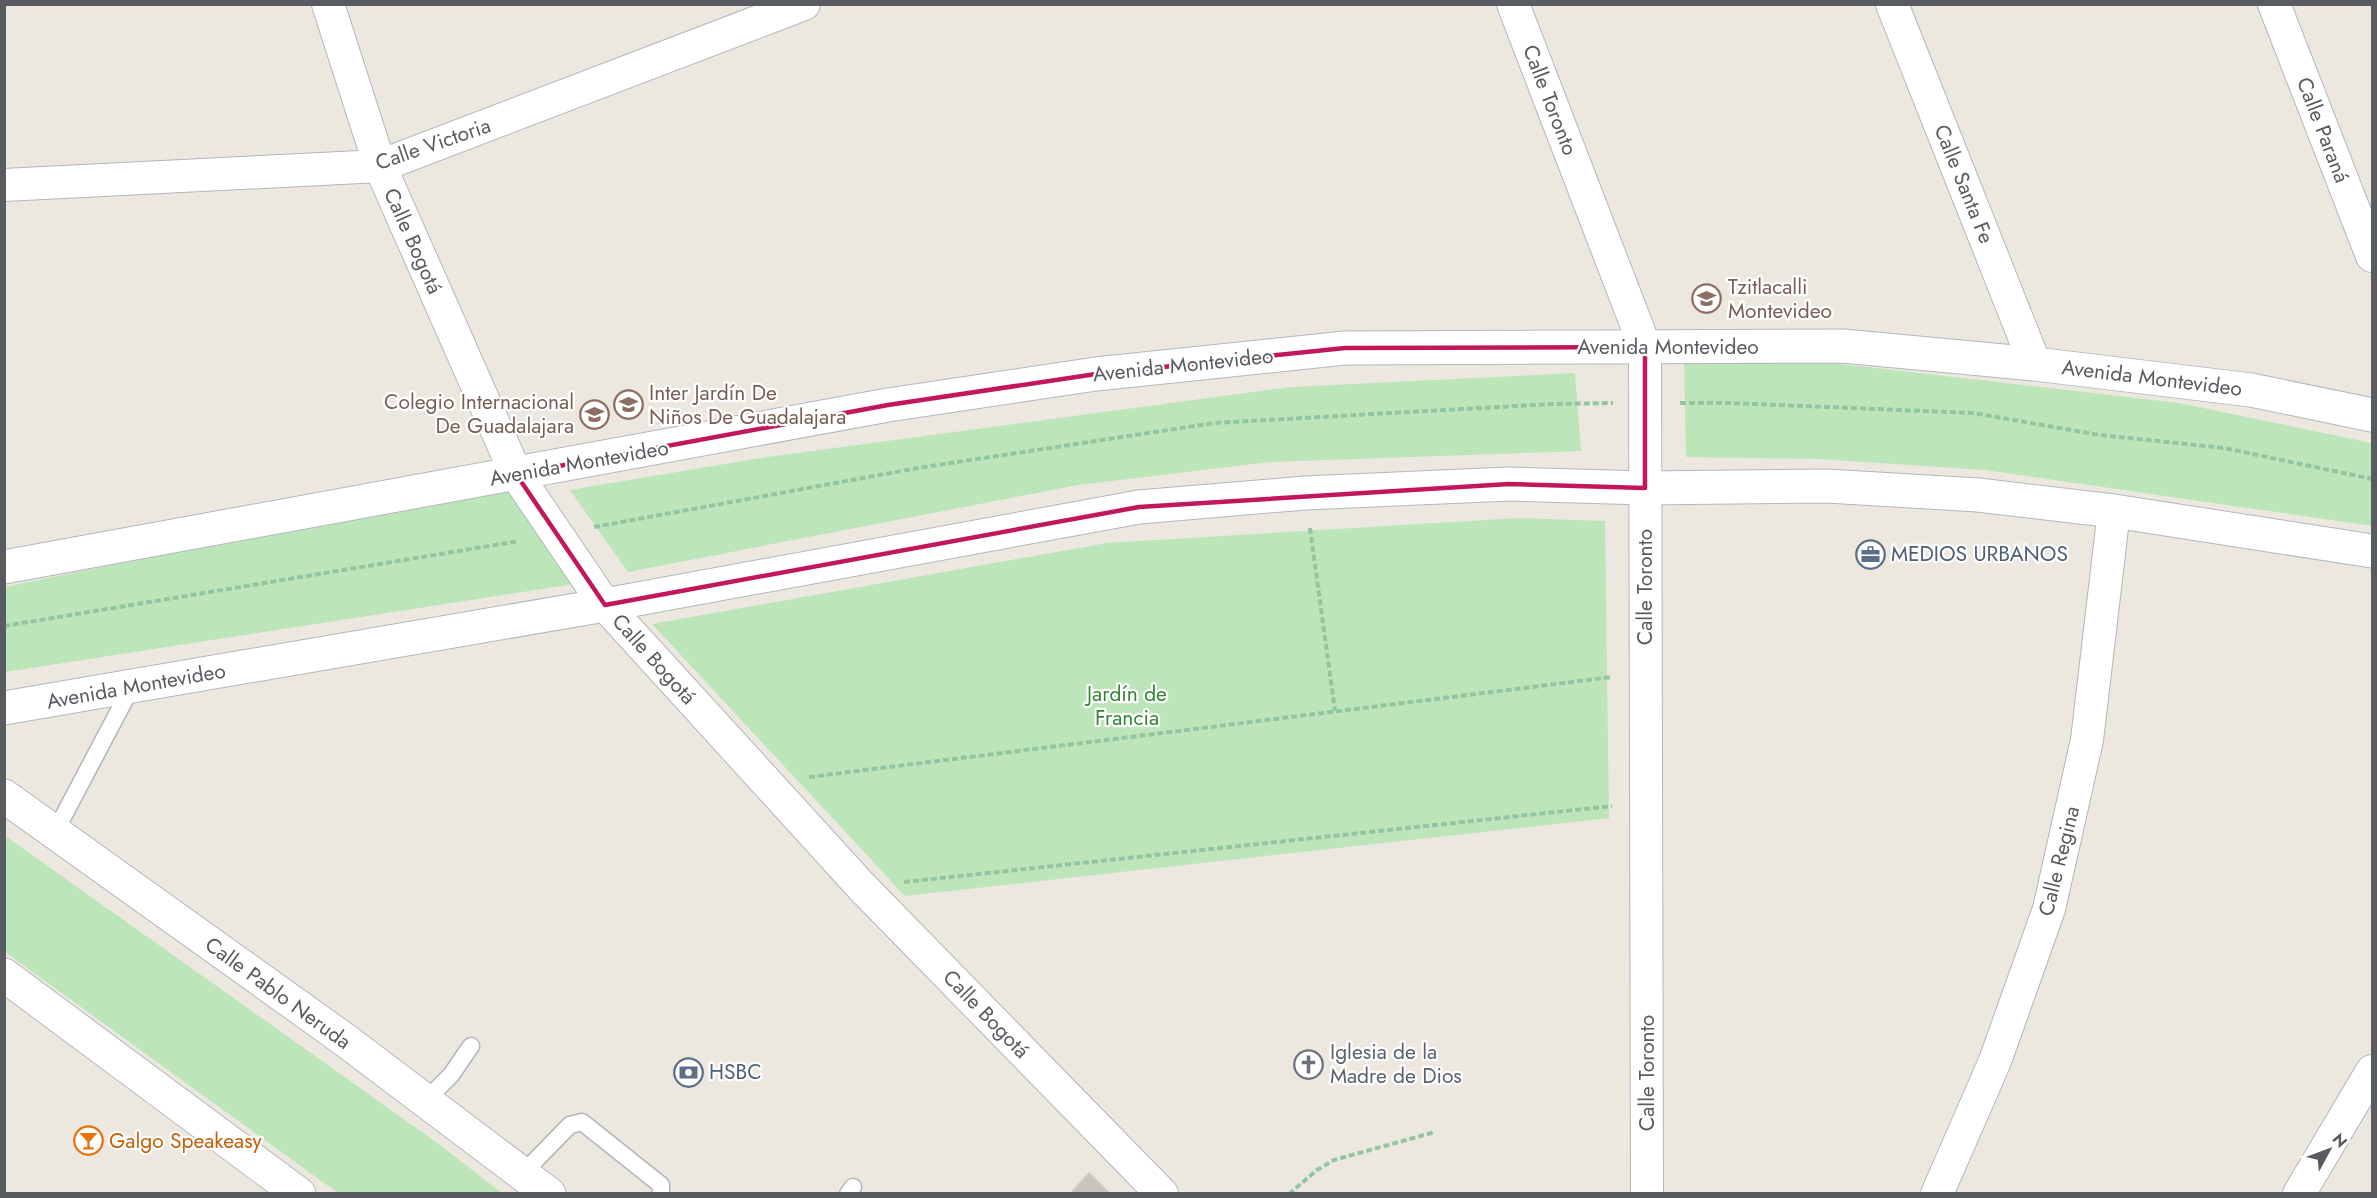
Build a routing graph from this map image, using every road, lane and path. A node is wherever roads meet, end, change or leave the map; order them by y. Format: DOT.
graph roads {
  1 [pos="328,4"];
  2 [pos="804,4"];
  3 [pos="1513,4"];
  4 [pos="1892,4"];
  5 [pos="2274,4"];
  6 [pos="380,166"];
  7 [pos="4,185"];
  8 [pos="2373,256"];
  9 [pos="1645,347"];
  10 [pos="2035,364"];
  11 [pos="2373,415"];
  12 [pos="516,474"];
  13 [pos="1645,488"];
  14 [pos="1305,494"];
  15 [pos="2114,511"];
  16 [pos="2373,551"];
  17 [pos="4,567"];
  18 [pos="605,605"];
  19 [pos="1645,672"];
  20 [pos="132,686"];
  21 [pos="4,708"];
  22 [pos="1335,711"];
  23 [pos="765,783"];
  24 [pos="4,796"];
  25 [pos="1646,802"];
  26 [pos="55,832"];
  27 [pos="861,886"];
  28 [pos="4,975"];
  29 [pos="471,1046"];
  30 [pos="2373,1071"];
  31 [pos="425,1101"];
  32 [pos="1435,1132"];
  33 [pos="523,1173"];
  34 [pos="299,1194"];
  35 [pos="549,1194"];
  36 [pos="661,1194"];
  37 [pos="1162,1194"];
  38 [pos="1289,1194"];
  39 [pos="1647,1194"];
  40 [pos="1937,1194"];
  41 [pos="2299,1194"];
  1 -- 6 [label="street, Calle Bogotá"];
  2 -- 6 [label="street, Calle Victoria"];
  3 -- 9 [label="street, Calle Toronto"];
  4 -- 10 [label="street, Calle Santa Fe"];
  5 -- 8 [label="street, Calle Paraná"];
  6 -- 7 [label="street, Calle Victoria"];
  6 -- 12 [label="street, Calle Bogotá"];
  9 -- 10 [label="street, Avenida Montevideo"];
  9 -- 12 [label="street, Avenida Montevideo"];
  9 -- 13 [label="street, Calle Toronto"];
  10 -- 11 [label="street, Avenida Montevideo"];
  12 -- 17 [label="street, Avenida Montevideo"];
  12 -- 18 [label="street, Calle Bogotá"];
  13 -- 14 [label="street, Avenida Montevideo"];
  13 -- 15 [label="street, Avenida Montevideo"];
  13 -- 19 [label="street, Calle Toronto"];
  14 -- 18 [label="street, Avenida Montevideo"];
  14 -- 22 [label="path"];
  15 -- 16 [label="street, Avenida Montevideo"];
  15 -- 40 [label="street, Calle Regina"];
  18 -- 20 [label="street, Avenida Montevideo"];
  18 -- 23 [label="street, Calle Bogotá"];
  19 -- 22 [label="path"];
  19 -- 25 [label="street, Calle Toronto"];
  20 -- 21 [label="street, Avenida Montevideo"];
  20 -- 26 [label="lane"];
  22 -- 23 [label="path"];
  23 -- 27 [label="street, Calle Bogotá"];
  24 -- 26 [label="street, Calle Pablo Neruda"];
  25 -- 27 [label="path"];
  25 -- 39 [label="street, Calle Toronto"];
  26 -- 31 [label="street, Calle Pablo Neruda"];
  27 -- 37 [label="street, Calle Bogotá"];
  28 -- 34 [label="street"];
  29 -- 31 [label="lane"];
  30 -- 41 [label="street"];
  31 -- 33 [label="street, Calle Pablo Neruda"];
  32 -- 38 [label="path"];
  33 -- 35 [label="street, Calle Pablo Neruda"];
  33 -- 36 [label="lane"];
}
